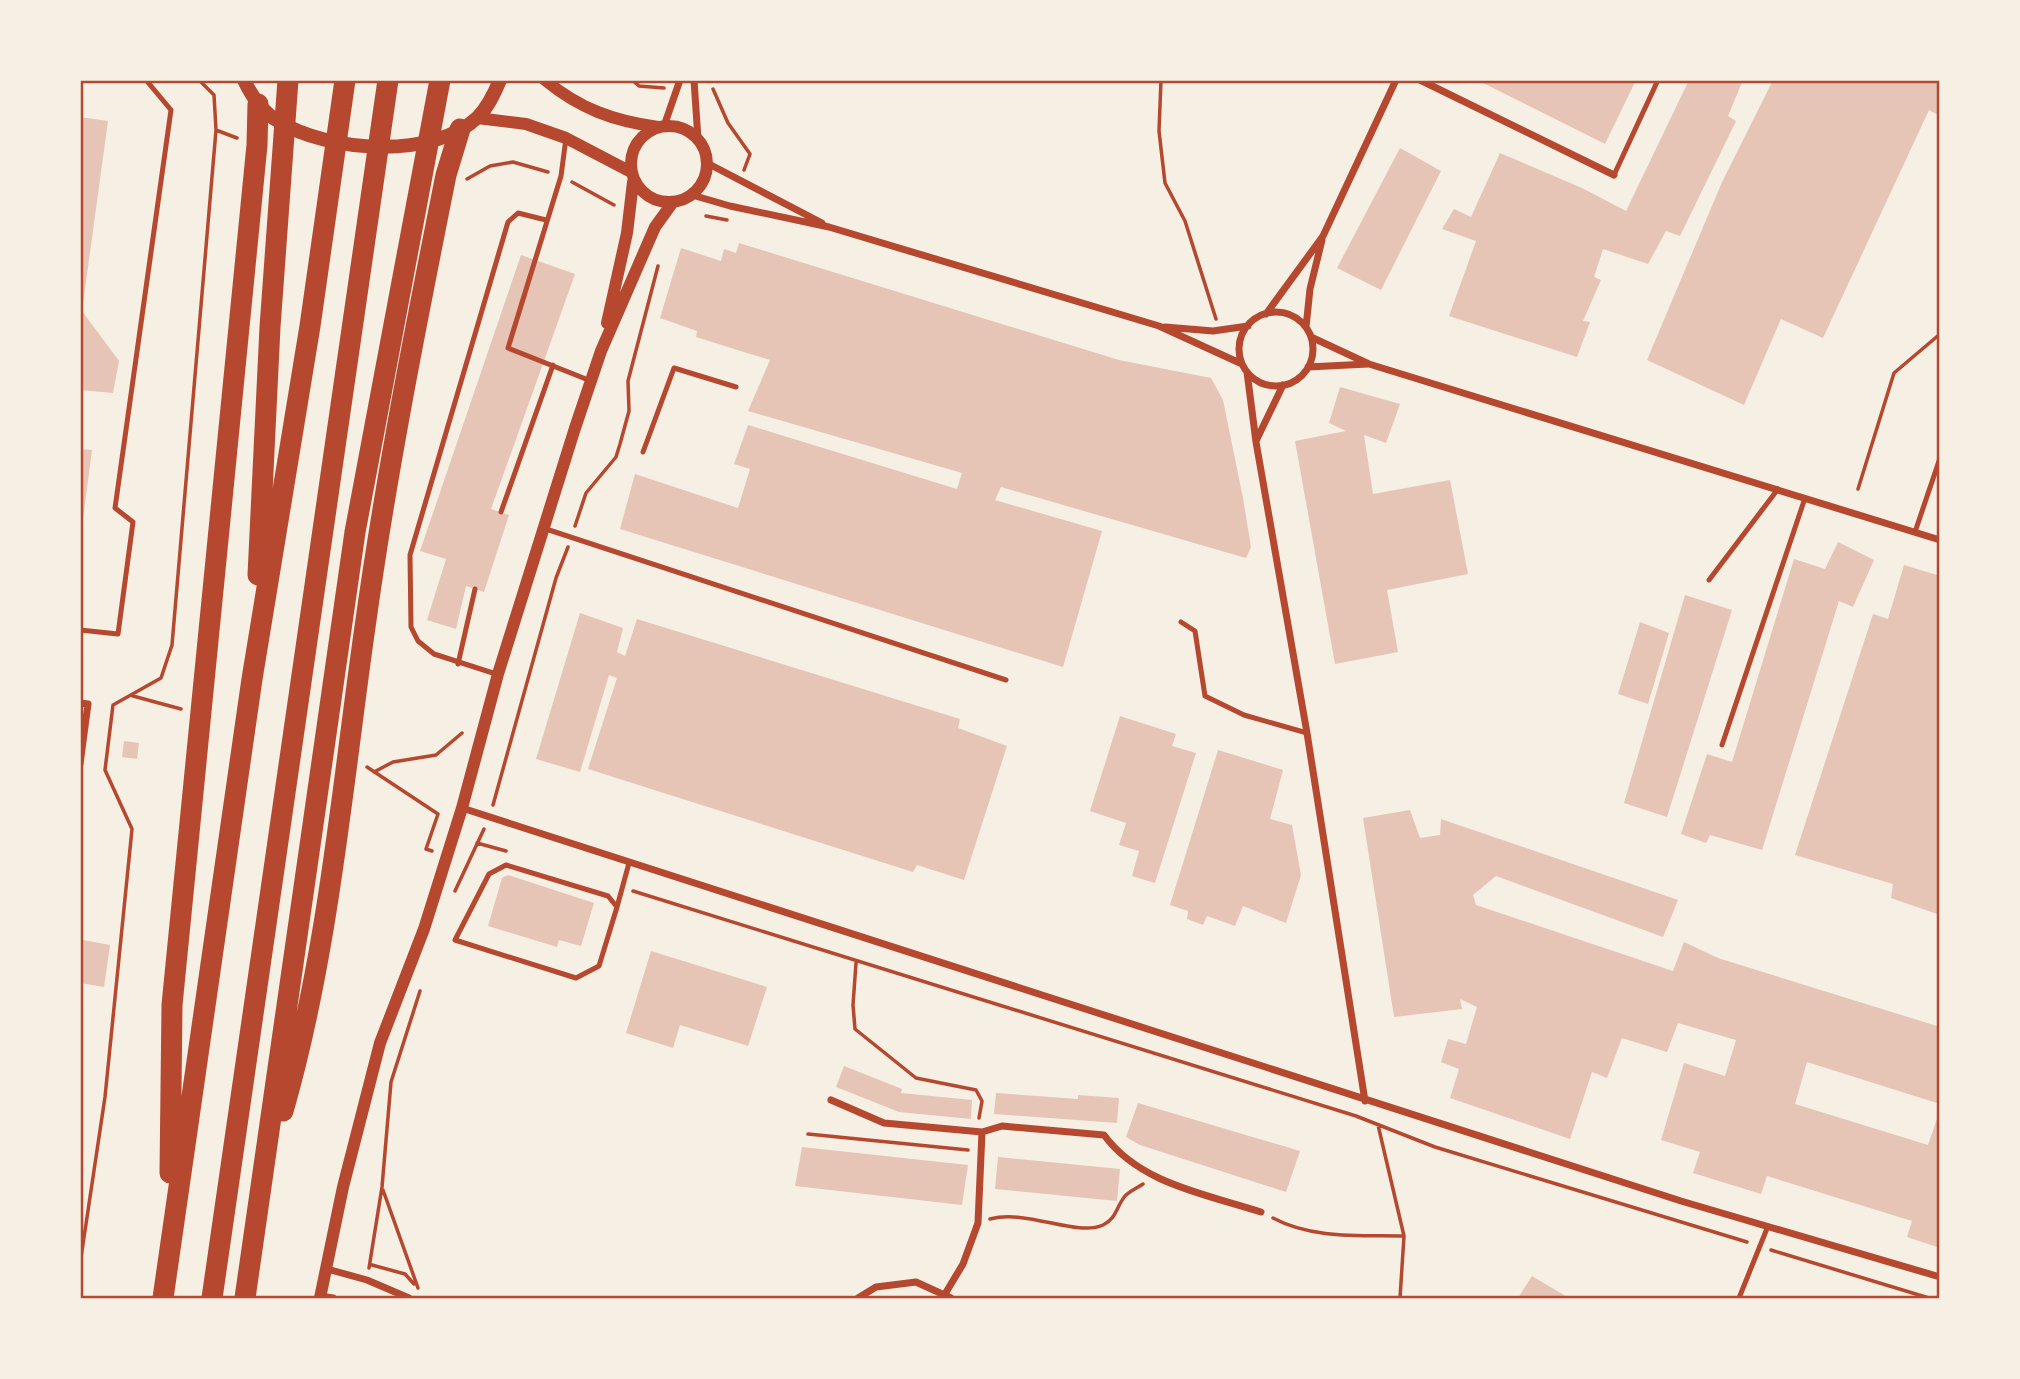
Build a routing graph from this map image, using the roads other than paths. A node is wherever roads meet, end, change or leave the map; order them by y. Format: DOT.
graph roads {
  1 [pos="146,80"];
  2 [pos="244,80"];
  3 [pos="288,80"];
  4 [pos="345,80"];
  5 [pos="387,80"];
  6 [pos="440,80"];
  7 [pos="500,80"];
  8 [pos="545,80"];
  9 [pos="680,80"];
  10 [pos="694,80"];
  11 [pos="1396,80"];
  12 [pos="1420,80"];
  13 [pos="1658,80"];
  14 [pos="258,104"];
  15 [pos="468,123"];
  16 [pos="661,126"];
  17 [pos="566,138"];
  18 [pos="698,139"];
  19 [pos="707,163"];
  20 [pos="1614,175"];
  21 [pos="632,177"];
  22 [pos="692,195"];
  23 [pos="673,202"];
  24 [pos="546,220"];
  25 [pos="829,227"];
  26 [pos="1324,236"];
  27 [pos="1266,314"];
  28 [pos="1159,326"];
  29 [pos="1248,326"];
  30 [pos="1306,327"];
  31 [pos="1311,337"];
  32 [pos="601,351"];
  33 [pos="1242,364"];
  34 [pos="1369,364"];
  35 [pos="553,365"];
  36 [pos="1308,368"];
  37 [pos="1247,372"];
  38 [pos="591,381"];
  39 [pos="1283,385"];
  40 [pos="736,387"];
  41 [pos="1256,442"];
  42 [pos="643,452"];
  43 [pos="1940,458"];
  44 [pos="1778,489"];
  45 [pos="1805,498"];
  46 [pos="501,512"];
  47 [pos="543,528"];
  48 [pos="1915,532"];
  49 [pos="1940,540"];
  50 [pos="1709,580"];
  51 [pos="475,589"];
  52 [pos="1181,622"];
  53 [pos="80,630"];
  54 [pos="458,664"];
  55 [pos="498,674"];
  56 [pos="252,679"];
  57 [pos="1006,680"];
  58 [pos="84,703"];
  59 [pos="1307,733"];
  60 [pos="1722,745"];
  61 [pos="80,764"];
  62 [pos="463,808"];
  63 [pos="629,863"];
  64 [pos="617,907"];
  65 [pos="831,1100"];
  66 [pos="1365,1101"];
  67 [pos="982,1132"];
  68 [pos="263,1181"];
  69 [pos="1261,1212"];
  70 [pos="1768,1226"];
  71 [pos="169,1258"];
  72 [pos="327,1269"];
  73 [pos="1940,1277"];
  74 [pos="948,1296"];
  75 [pos="163,1298"];
  76 [pos="212,1298"];
  77 [pos="245,1298"];
  78 [pos="324,1298"];
  79 [pos="409,1298"];
  80 [pos="858,1298"];
  81 [pos="1740,1298"];
  1 -- 53 [label="lane"];
  2 -- 14 [label="main road"];
  3 -- 56 [label="highway"];
  4 -- 56 [label="highway"];
  5 -- 76 [label="highway"];
  6 -- 68 [label="highway"];
  7 -- 15 [label="main road"];
  8 -- 16 [label="street"];
  9 -- 16 [label="street"];
  10 -- 18 [label="street"];
  11 -- 26 [label="street"];
  12 -- 20 [label="street"];
  13 -- 20 [label="lane"];
  14 -- 15 [label="main road"];
  14 -- 71 [label="highway"];
  15 -- 17 [label="street"];
  15 -- 68 [label="highway"];
  16 -- 18 [label="street"];
  16 -- 21 [label="street"];
  17 -- 21 [label="street"];
  17 -- 24 [label="lane"];
  18 -- 19 [label="street"];
  19 -- 22 [label="street"];
  19 -- 25 [label="street"];
  21 -- 23 [label="street"];
  21 -- 32 [label="street"];
  22 -- 23 [label="street"];
  22 -- 25 [label="street"];
  23 -- 32 [label="street"];
  24 -- 35 [label="lane"];
  24 -- 54 [label="lane"];
  25 -- 28 [label="street"];
  26 -- 27 [label="street"];
  26 -- 30 [label="street"];
  27 -- 29 [label="street"];
  27 -- 30 [label="street"];
  28 -- 29 [label="street"];
  28 -- 33 [label="street"];
  29 -- 33 [label="street"];
  30 -- 31 [label="street"];
  31 -- 34 [label="street"];
  31 -- 36 [label="street"];
  32 -- 38 [label="street"];
  33 -- 37 [label="street"];
  34 -- 36 [label="street"];
  34 -- 44 [label="street"];
  35 -- 38 [label="lane"];
  35 -- 46 [label="lane"];
  36 -- 39 [label="street"];
  37 -- 39 [label="street"];
  37 -- 41 [label="street"];
  38 -- 47 [label="street"];
  39 -- 41 [label="street"];
  40 -- 42 [label="lane"];
  41 -- 59 [label="street"];
  43 -- 48 [label="lane"];
  44 -- 45 [label="street"];
  44 -- 50 [label="lane"];
  45 -- 48 [label="street"];
  45 -- 60 [label="lane"];
  47 -- 55 [label="street"];
  47 -- 57 [label="lane"];
  48 -- 49 [label="street"];
  51 -- 54 [label="lane"];
  52 -- 59 [label="lane"];
  54 -- 55 [label="lane"];
  55 -- 62 [label="street"];
  56 -- 71 [label="highway"];
  58 -- 61 [label="street"];
  59 -- 66 [label="street"];
  62 -- 63 [label="street"];
  62 -- 72 [label="street"];
  63 -- 64 [label="lane"];
  63 -- 66 [label="street"];
  64 -- 64 [label="lane"];
  65 -- 67 [label="street"];
  66 -- 70 [label="street"];
  67 -- 69 [label="street"];
  67 -- 74 [label="street"];
  68 -- 77 [label="highway"];
  70 -- 73 [label="street"];
  70 -- 81 [label="lane"];
  71 -- 75 [label="highway"];
  72 -- 78 [label="street"];
  72 -- 79 [label="street"];
  74 -- 80 [label="street"];
}
